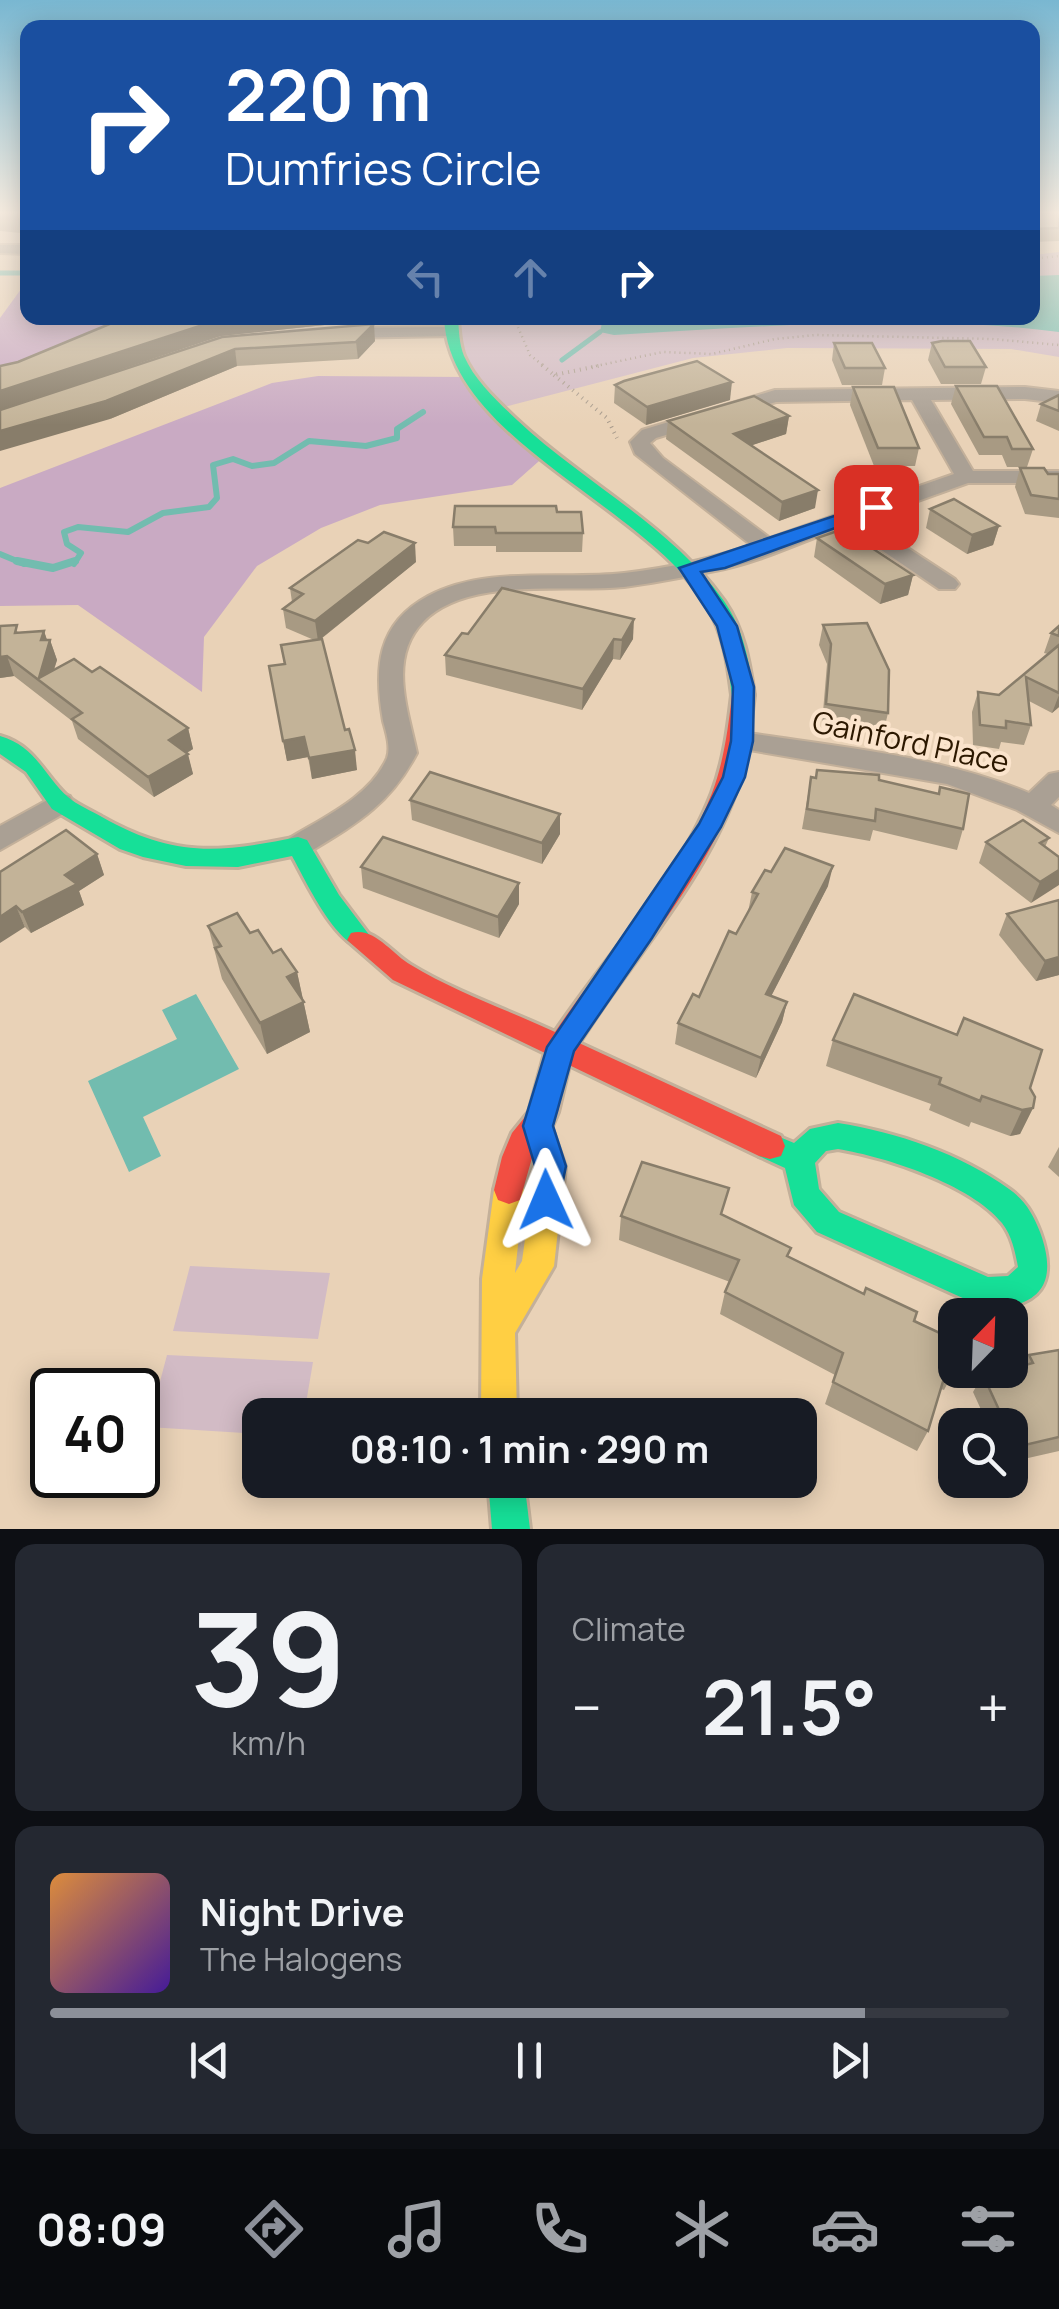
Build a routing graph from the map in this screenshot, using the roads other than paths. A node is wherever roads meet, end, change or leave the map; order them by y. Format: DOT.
graph roads {
  1 [pos="450,325"];
  2 [pos="320,334"];
  3 [pos="918,394"];
  4 [pos="1059,397"];
  5 [pos="966,477"];
  6 [pos="1059,477"];
  7 [pos="846,517"];
  8 [pos="765,545"];
  9 [pos="689,568"];
  10 [pos="947,584"];
  11 [pos="742,741"];
  12 [pos="0,743"];
  13 [pos="1059,781"];
  14 [pos="60,803"];
  15 [pos="1034,804"];
  16 [pos="1059,823"];
  17 [pos="0,840"];
  18 [pos="298,846"];
  19 [pos="561,1047"];
  20 [pos="538,1126"];
  21 [pos="798,1160"];
  22 [pos="500,1327"];
  23 [pos="499,1398"];
  24 [pos="507,1498"];
  25 [pos="510,1529"];
  1 -- 2 [label="street"];
  1 -- 9 [label="street"];
  3 -- 4 [label="street"];
  3 -- 5 [label="street"];
  3 -- 8 [label="street"];
  5 -- 6 [label="street"];
  5 -- 7 [label="street"];
  7 -- 8 [label="street"];
  7 -- 10 [label="street"];
  8 -- 9 [label="street"];
  9 -- 11 [label="street"];
  9 -- 18 [label="street"];
  11 -- 15 [label="street, Gainford Place"];
  11 -- 19 [label="street"];
  12 -- 14 [label="street"];
  13 -- 15 [label="street"];
  14 -- 17 [label="street"];
  14 -- 18 [label="street"];
  15 -- 16 [label="street, Gainford Place"];
  18 -- 19 [label="street"];
  19 -- 20 [label="street"];
  19 -- 21 [label="street"];
  20 -- 22 [label="street"];
  20 -- 22 [label="street"];
  21 -- 21 [label="street"];
  22 -- 23 [label="street"];
  24 -- 25 [label="street"];
}
